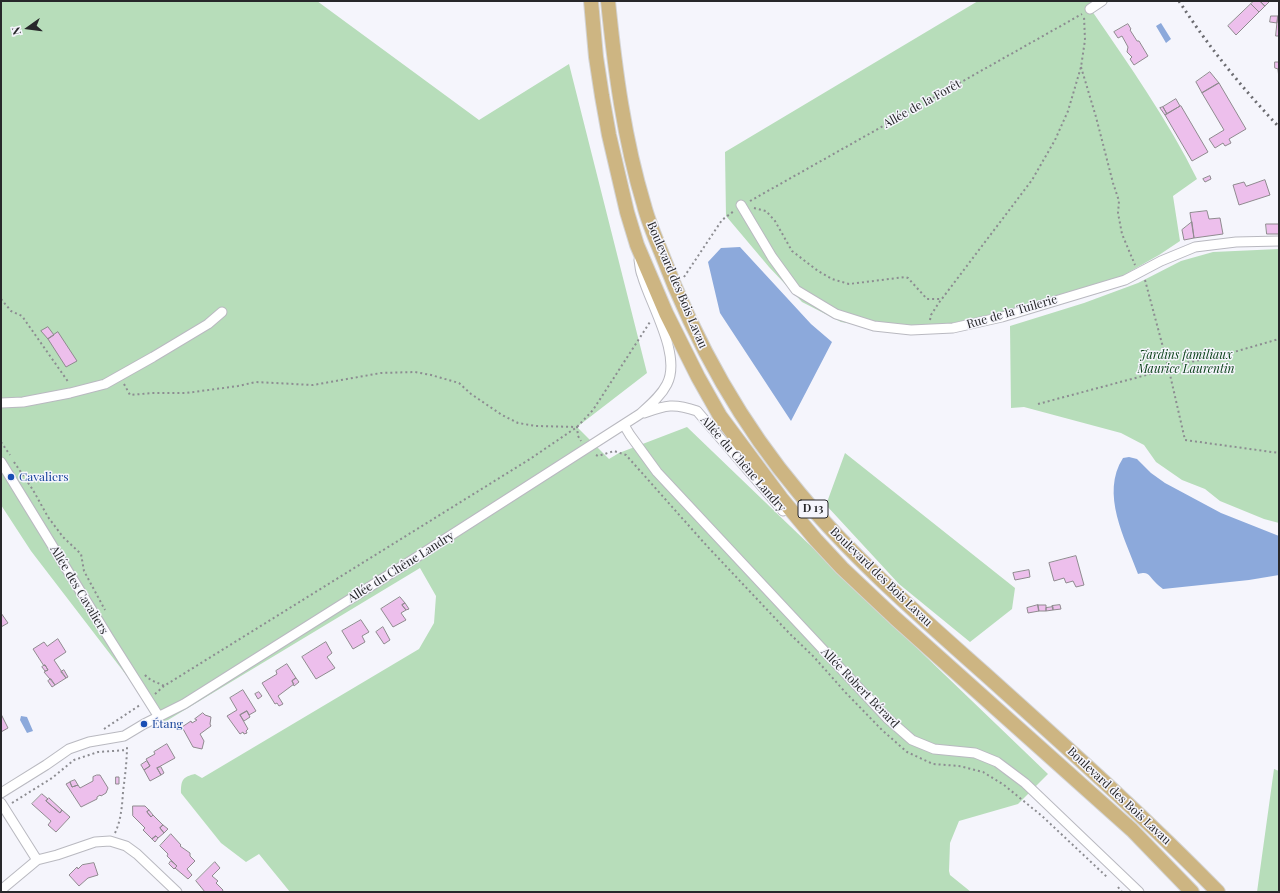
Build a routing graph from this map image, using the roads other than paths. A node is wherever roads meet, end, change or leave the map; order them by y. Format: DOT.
graph roads {
  1 [pos="590,1"];
  2 [pos="608,1"];
  3 [pos="1102,1"];
  4 [pos="1087,11"];
  5 [pos="742,205"];
  6 [pos="1279,241"];
  7 [pos="637,245"];
  8 [pos="222,312"];
  9 [pos="1,403"];
  10 [pos="640,414"];
  11 [pos="624,425"];
  12 [pos="1,462"];
  13 [pos="816,540"];
  14 [pos="159,717"];
  15 [pos="1,793"];
  16 [pos="2,806"];
  17 [pos="37,860"];
  18 [pos="1,890"];
  19 [pos="177,892"];
  20 [pos="1139,892"];
  21 [pos="1192,892"];
  22 [pos="1218,892"];
  1 -- 7 [label="main road, Boulevard des Bois Lavau / D 13"];
  2 -- 22 [label="main road, Boulevard des Bois Lavau / D 13"];
  3 -- 4 [label="street"];
  5 -- 6 [label="street, Rue de la Tuilerie"];
  7 -- 10 [label="street, Allée du Chêne Landry"];
  7 -- 13 [label="main road, Boulevard des Bois Lavau / D 13"];
  8 -- 9 [label="street"];
  10 -- 11 [label="street, Allée du Chêne Landry"];
  10 -- 13 [label="street, Allée du Chêne Landry"];
  11 -- 14 [label="street, Allée du Chêne Landry"];
  11 -- 20 [label="street, Allée Robert Bérard"];
  12 -- 14 [label="street, Allée des Cavaliers"];
  13 -- 21 [label="main road, Boulevard des Bois Lavau / D 13"];
  14 -- 15 [label="street, Allée du Chêne Landry"];
  16 -- 17 [label="street"];
  17 -- 18 [label="street"];
  17 -- 19 [label="street"];
}
